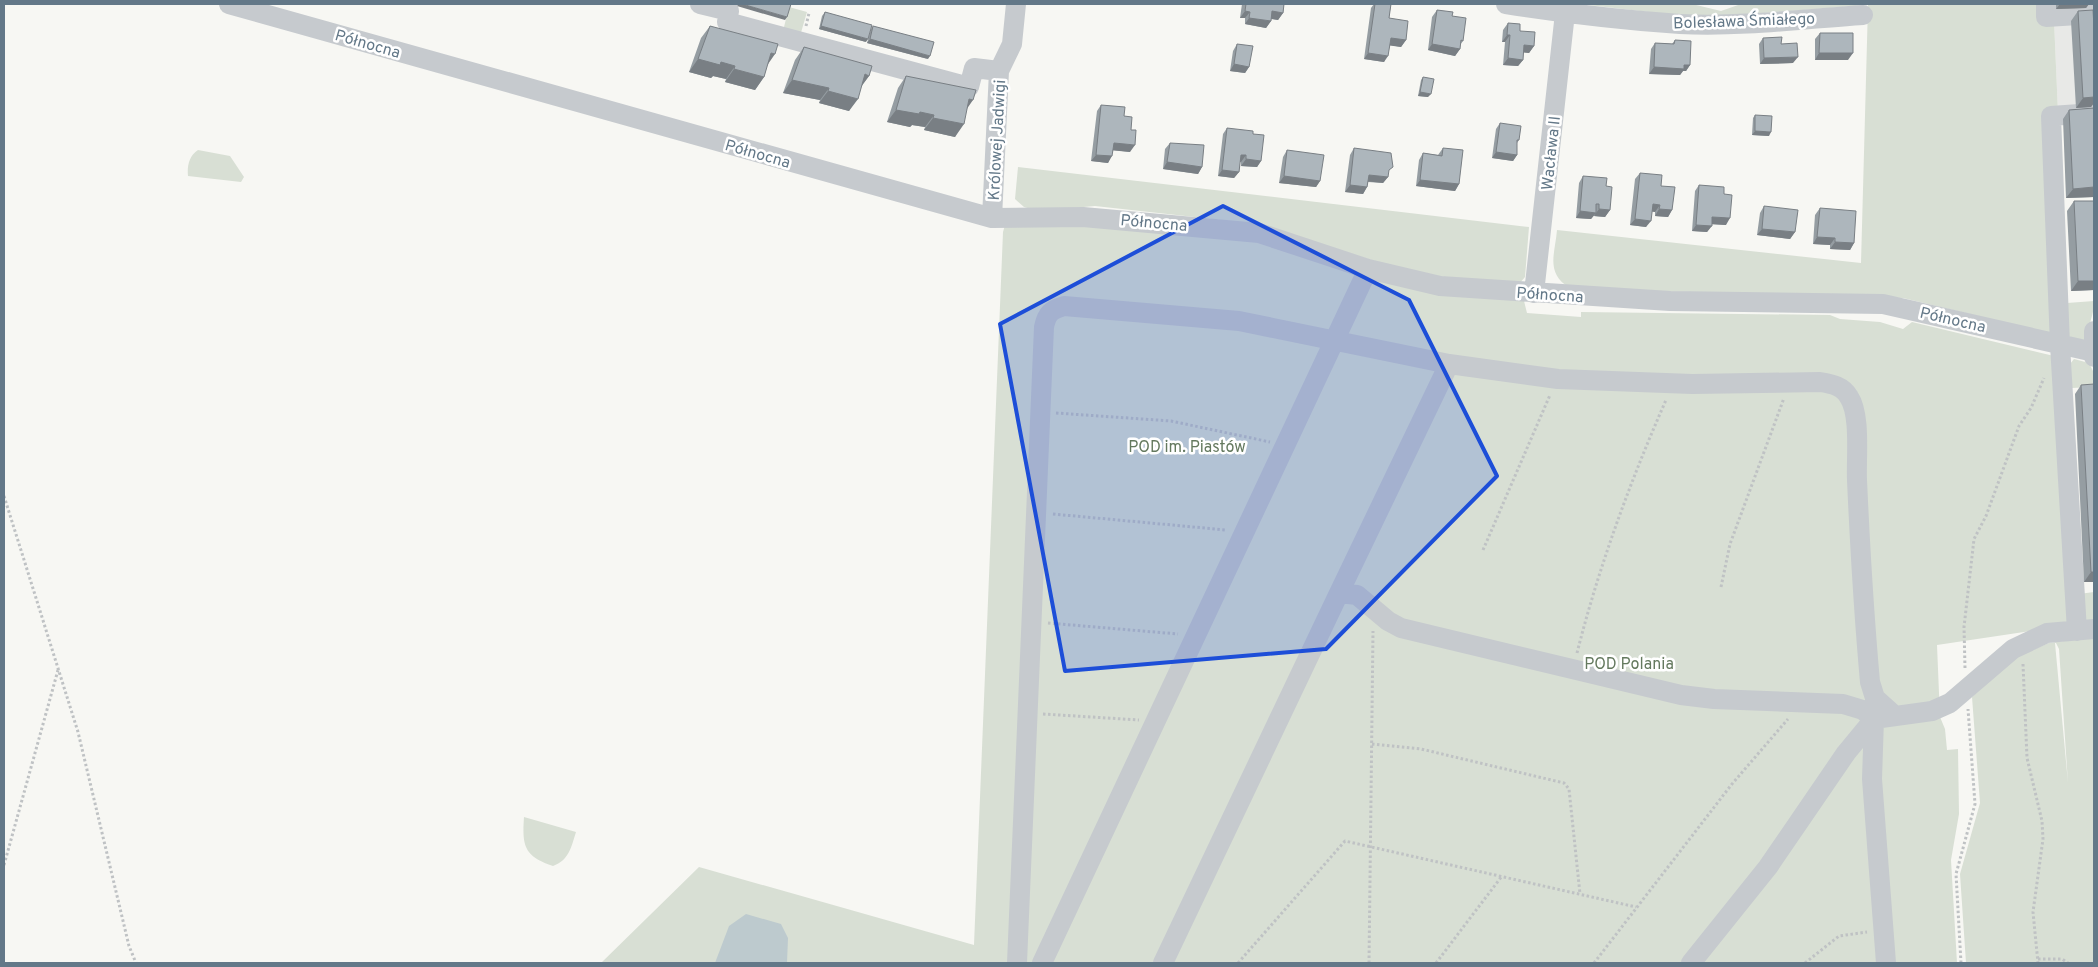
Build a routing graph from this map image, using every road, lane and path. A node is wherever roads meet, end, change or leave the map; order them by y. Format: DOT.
graph roads {
  1 [pos="229,4"];
  2 [pos="700,4"];
  3 [pos="1016,4"];
  4 [pos="1506,4"];
  5 [pos="2046,4"];
  6 [pos="1565,13"];
  7 [pos="2094,14"];
  8 [pos="1863,15"];
  9 [pos="999,72"];
  10 [pos="2094,113"];
  11 [pos="992,218"];
  12 [pos="1368,269"];
  13 [pos="1534,293"];
  14 [pos="2094,331"];
  15 [pos="1336,339"];
  16 [pos="2061,351"];
  17 [pos="2094,352"];
  18 [pos="2094,357"];
  19 [pos="1449,364"];
  20 [pos="1558,378"];
  21 [pos="1673,383"];
  22 [pos="1789,384"];
  23 [pos="1040,412"];
  24 [pos="1286,445"];
  25 [pos="4,496"];
  26 [pos="1035,512"];
  27 [pos="1245,532"];
  28 [pos="1483,550"];
  29 [pos="1721,587"];
  30 [pos="1339,593"];
  31 [pos="1384,618"];
  32 [pos="1032,622"];
  33 [pos="2086,630"];
  34 [pos="1196,636"];
  35 [pos="2024,644"];
  36 [pos="1573,668"];
  37 [pos="58,669"];
  38 [pos="1966,687"];
  39 [pos="1804,701"];
  40 [pos="1027,714"];
  41 [pos="1895,716"];
  42 [pos="1874,719"];
  43 [pos="1157,721"];
  44 [pos="1372,744"];
  45 [pos="1370,847"];
  46 [pos="4,865"];
  47 [pos="1502,876"];
  48 [pos="1580,894"];
  49 [pos="1636,907"];
  50 [pos="1885,929"];
  51 [pos="2038,961"];
  52 [pos="136,963"];
  53 [pos="1017,963"];
  54 [pos="1042,963"];
  55 [pos="1163,963"];
  56 [pos="1238,963"];
  57 [pos="1368,963"];
  58 [pos="1436,963"];
  59 [pos="1594,963"];
  60 [pos="1691,963"];
  61 [pos="1805,963"];
  62 [pos="1886,963"];
  63 [pos="1961,963"];
  64 [pos="2068,963"];
  1 -- 11 [label="street, Północna"];
  2 -- 9 [label="street"];
  3 -- 9 [label="street, Królowej Jadwigi"];
  4 -- 6 [label="street, Bolesława Śmiałego"];
  5 -- 7 [label="street"];
  6 -- 8 [label="street, Bolesława Śmiałego"];
  6 -- 13 [label="street, Wacława II"];
  9 -- 11 [label="street, Królowej Jadwigi"];
  10 -- 16 [label="street"];
  11 -- 12 [label="street, Północna"];
  12 -- 13 [label="street, Północna"];
  12 -- 15 [label="street"];
  13 -- 16 [label="street, Północna"];
  14 -- 17 [label="street"];
  15 -- 19 [label="street"];
  15 -- 23 [label="street"];
  15 -- 24 [label="street"];
  16 -- 17 [label="street, Północna"];
  16 -- 33 [label="street"];
  16 -- 38 [label="path"];
  17 -- 18 [label="street"];
  19 -- 20 [label="street"];
  19 -- 30 [label="street"];
  20 -- 21 [label="street"];
  20 -- 28 [label="path"];
  21 -- 22 [label="street"];
  21 -- 36 [label="path"];
  22 -- 29 [label="path"];
  22 -- 41 [label="street"];
  23 -- 24 [label="path"];
  23 -- 26 [label="street"];
  24 -- 27 [label="street"];
  25 -- 37 [label="path"];
  26 -- 27 [label="path"];
  26 -- 32 [label="street"];
  27 -- 34 [label="street"];
  30 -- 31 [label="street"];
  30 -- 55 [label="street"];
  31 -- 36 [label="street"];
  31 -- 44 [label="path"];
  32 -- 34 [label="path"];
  32 -- 40 [label="street"];
  33 -- 35 [label="street"];
  34 -- 43 [label="street"];
  35 -- 38 [label="street"];
  35 -- 51 [label="path"];
  36 -- 39 [label="street"];
  37 -- 46 [label="path"];
  37 -- 52 [label="path"];
  38 -- 41 [label="street"];
  38 -- 63 [label="path"];
  39 -- 42 [label="street"];
  39 -- 49 [label="path"];
  40 -- 43 [label="path"];
  40 -- 53 [label="street"];
  41 -- 42 [label="street"];
  42 -- 50 [label="street"];
  42 -- 60 [label="street"];
  43 -- 54 [label="street"];
  44 -- 45 [label="path"];
  44 -- 48 [label="path"];
  45 -- 47 [label="path"];
  45 -- 56 [label="path"];
  45 -- 57 [label="path"];
  47 -- 48 [label="path"];
  47 -- 58 [label="path"];
  48 -- 49 [label="path"];
  49 -- 59 [label="path"];
  50 -- 61 [label="path"];
  50 -- 62 [label="street"];
  51 -- 64 [label="path"];
}
